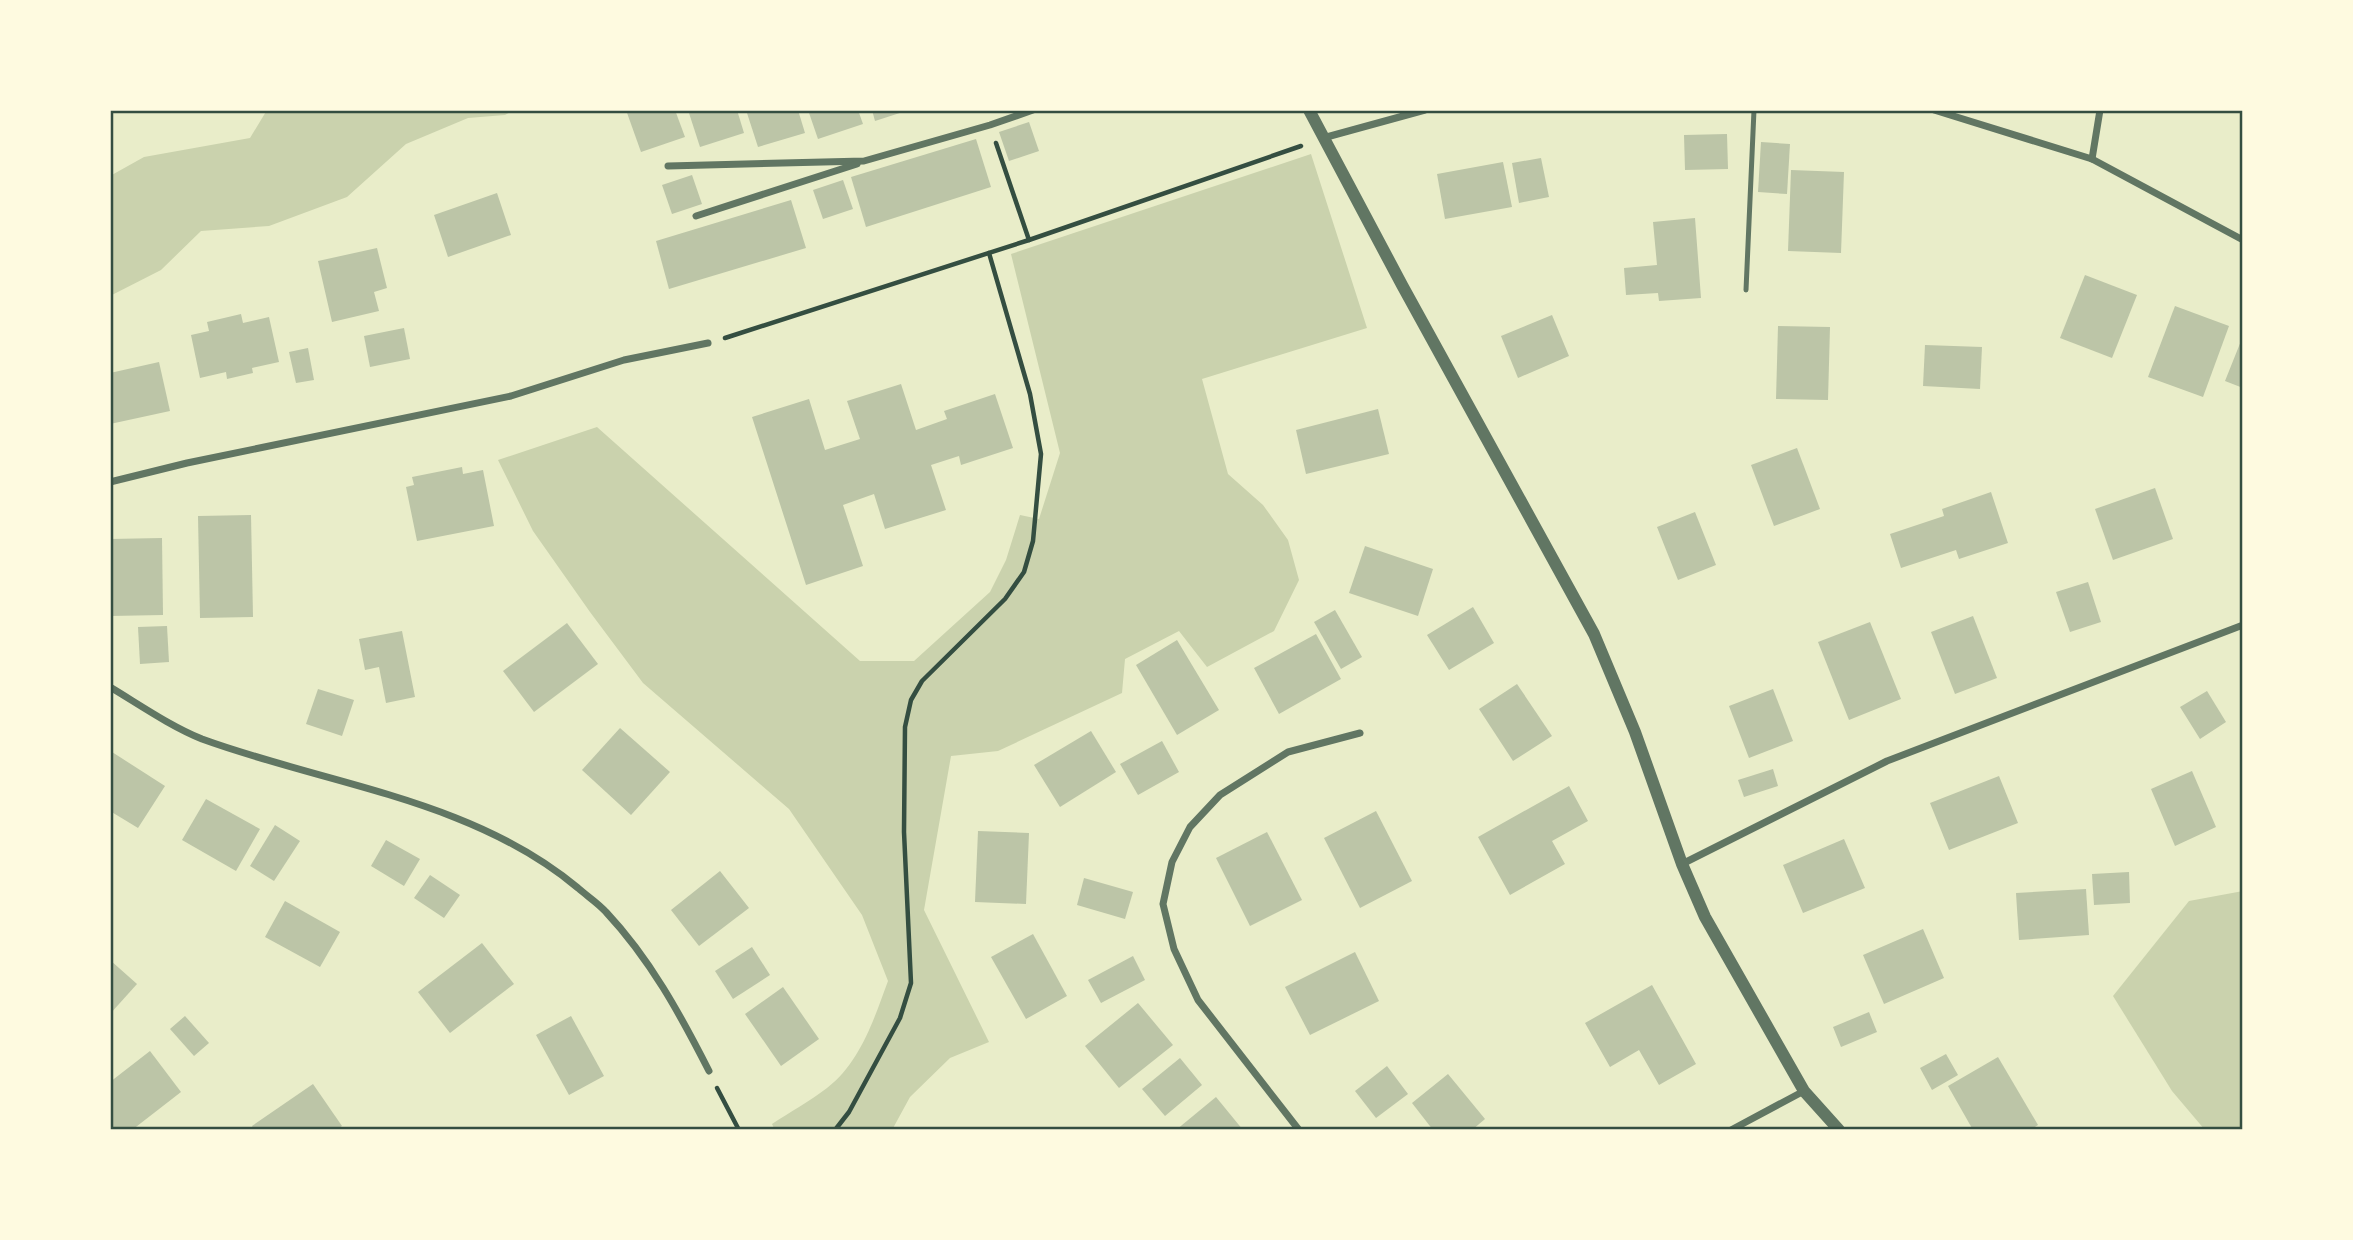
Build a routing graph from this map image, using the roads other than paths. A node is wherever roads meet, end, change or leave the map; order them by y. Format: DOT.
graph roads {
  1 [pos="1033,110"];
  2 [pos="1309,110"];
  3 [pos="1425,110"];
  4 [pos="1754,110"];
  5 [pos="1934,110"];
  6 [pos="2100,110"];
  7 [pos="1323,138"];
  8 [pos="2092,159"];
  9 [pos="864,161"];
  10 [pos="668,166"];
  11 [pos="696,216"];
  12 [pos="2243,240"];
  13 [pos="1746,290"];
  14 [pos="708,344"];
  15 [pos="110,482"];
  16 [pos="2243,625"];
  17 [pos="110,687"];
  18 [pos="1360,733"];
  19 [pos="1682,864"];
  20 [pos="709,1071"];
  21 [pos="1804,1091"];
  22 [pos="1299,1130"];
  23 [pos="1731,1130"];
  24 [pos="1839,1130"];
  1 -- 9 [label="street"];
  2 -- 7 [label="street"];
  3 -- 7 [label="street"];
  4 -- 13 [label="lane"];
  5 -- 8 [label="street"];
  6 -- 8 [label="street"];
  7 -- 19 [label="street"];
  8 -- 12 [label="street"];
  9 -- 10 [label="street"];
  9 -- 11 [label="street"];
  14 -- 15 [label="street"];
  16 -- 19 [label="street"];
  17 -- 20 [label="street"];
  18 -- 22 [label="street"];
  19 -- 21 [label="street"];
  21 -- 23 [label="street"];
  21 -- 24 [label="street"];
}
